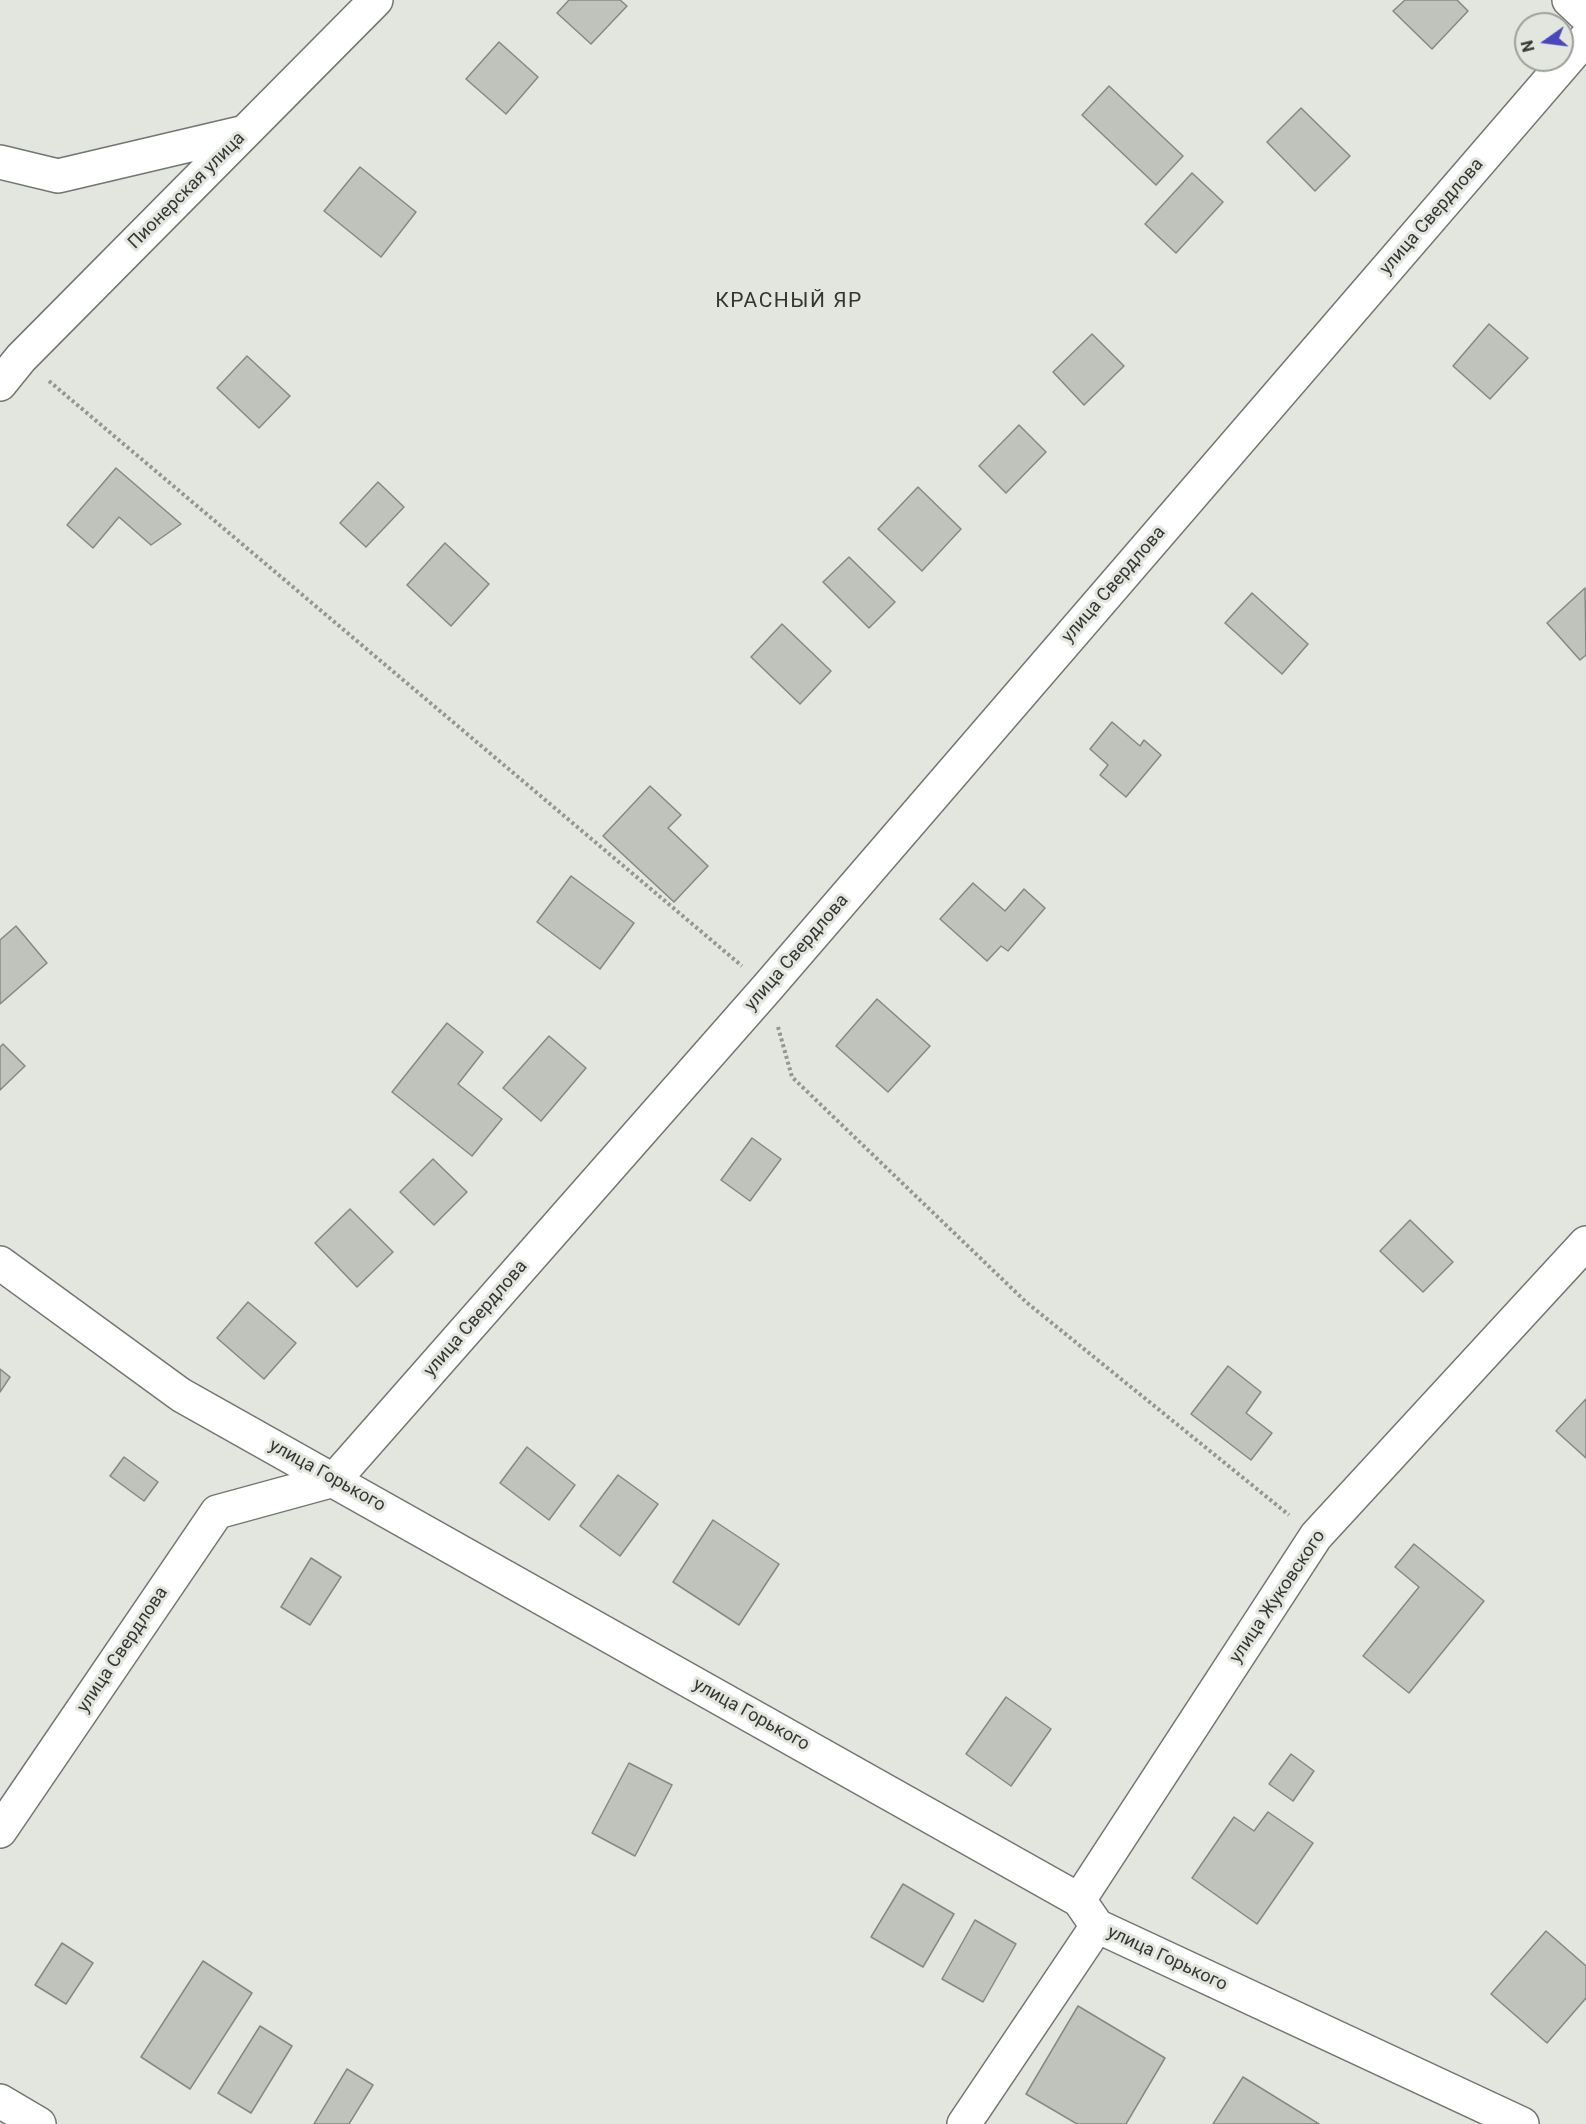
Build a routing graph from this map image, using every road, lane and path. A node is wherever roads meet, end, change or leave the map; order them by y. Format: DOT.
graph roads {
  1 [pos="376,0"];
  2 [pos="1569,0"];
  3 [pos="1586,16"];
  4 [pos="1586,38"];
  5 [pos="245,132"];
  6 [pos="0,162"];
  7 [pos="21,357"];
  8 [pos="0,384"];
  9 [pos="767,987"];
  10 [pos="1586,1243"];
  11 [pos="0,1263"];
  12 [pos="334,1480"];
  13 [pos="1316,1536"];
  14 [pos="0,1831"];
  15 [pos="1088,1913"];
  16 [pos="0,2101"];
  17 [pos="39,2124"];
  18 [pos="964,2124"];
  19 [pos="1522,2124"];
  1 -- 5 [label="street, Пионерская улица"];
  2 -- 3 [label="street"];
  4 -- 9 [label="street, улица Свердлова"];
  5 -- 6 [label="street"];
  5 -- 7 [label="street, Пионерская улица"];
  7 -- 8 [label="street, Пионерская улица"];
  7 -- 9 [label="path"];
  9 -- 12 [label="street, улица Свердлова"];
  9 -- 13 [label="path"];
  10 -- 13 [label="street, улица Жуковского"];
  11 -- 12 [label="street, улица Горького"];
  12 -- 14 [label="street, улица Свердлова"];
  12 -- 15 [label="street, улица Горького"];
  13 -- 15 [label="street, улица Жуковского"];
  15 -- 18 [label="street, улица Жуковского"];
  15 -- 19 [label="street, улица Горького"];
  16 -- 17 [label="street"];
}
